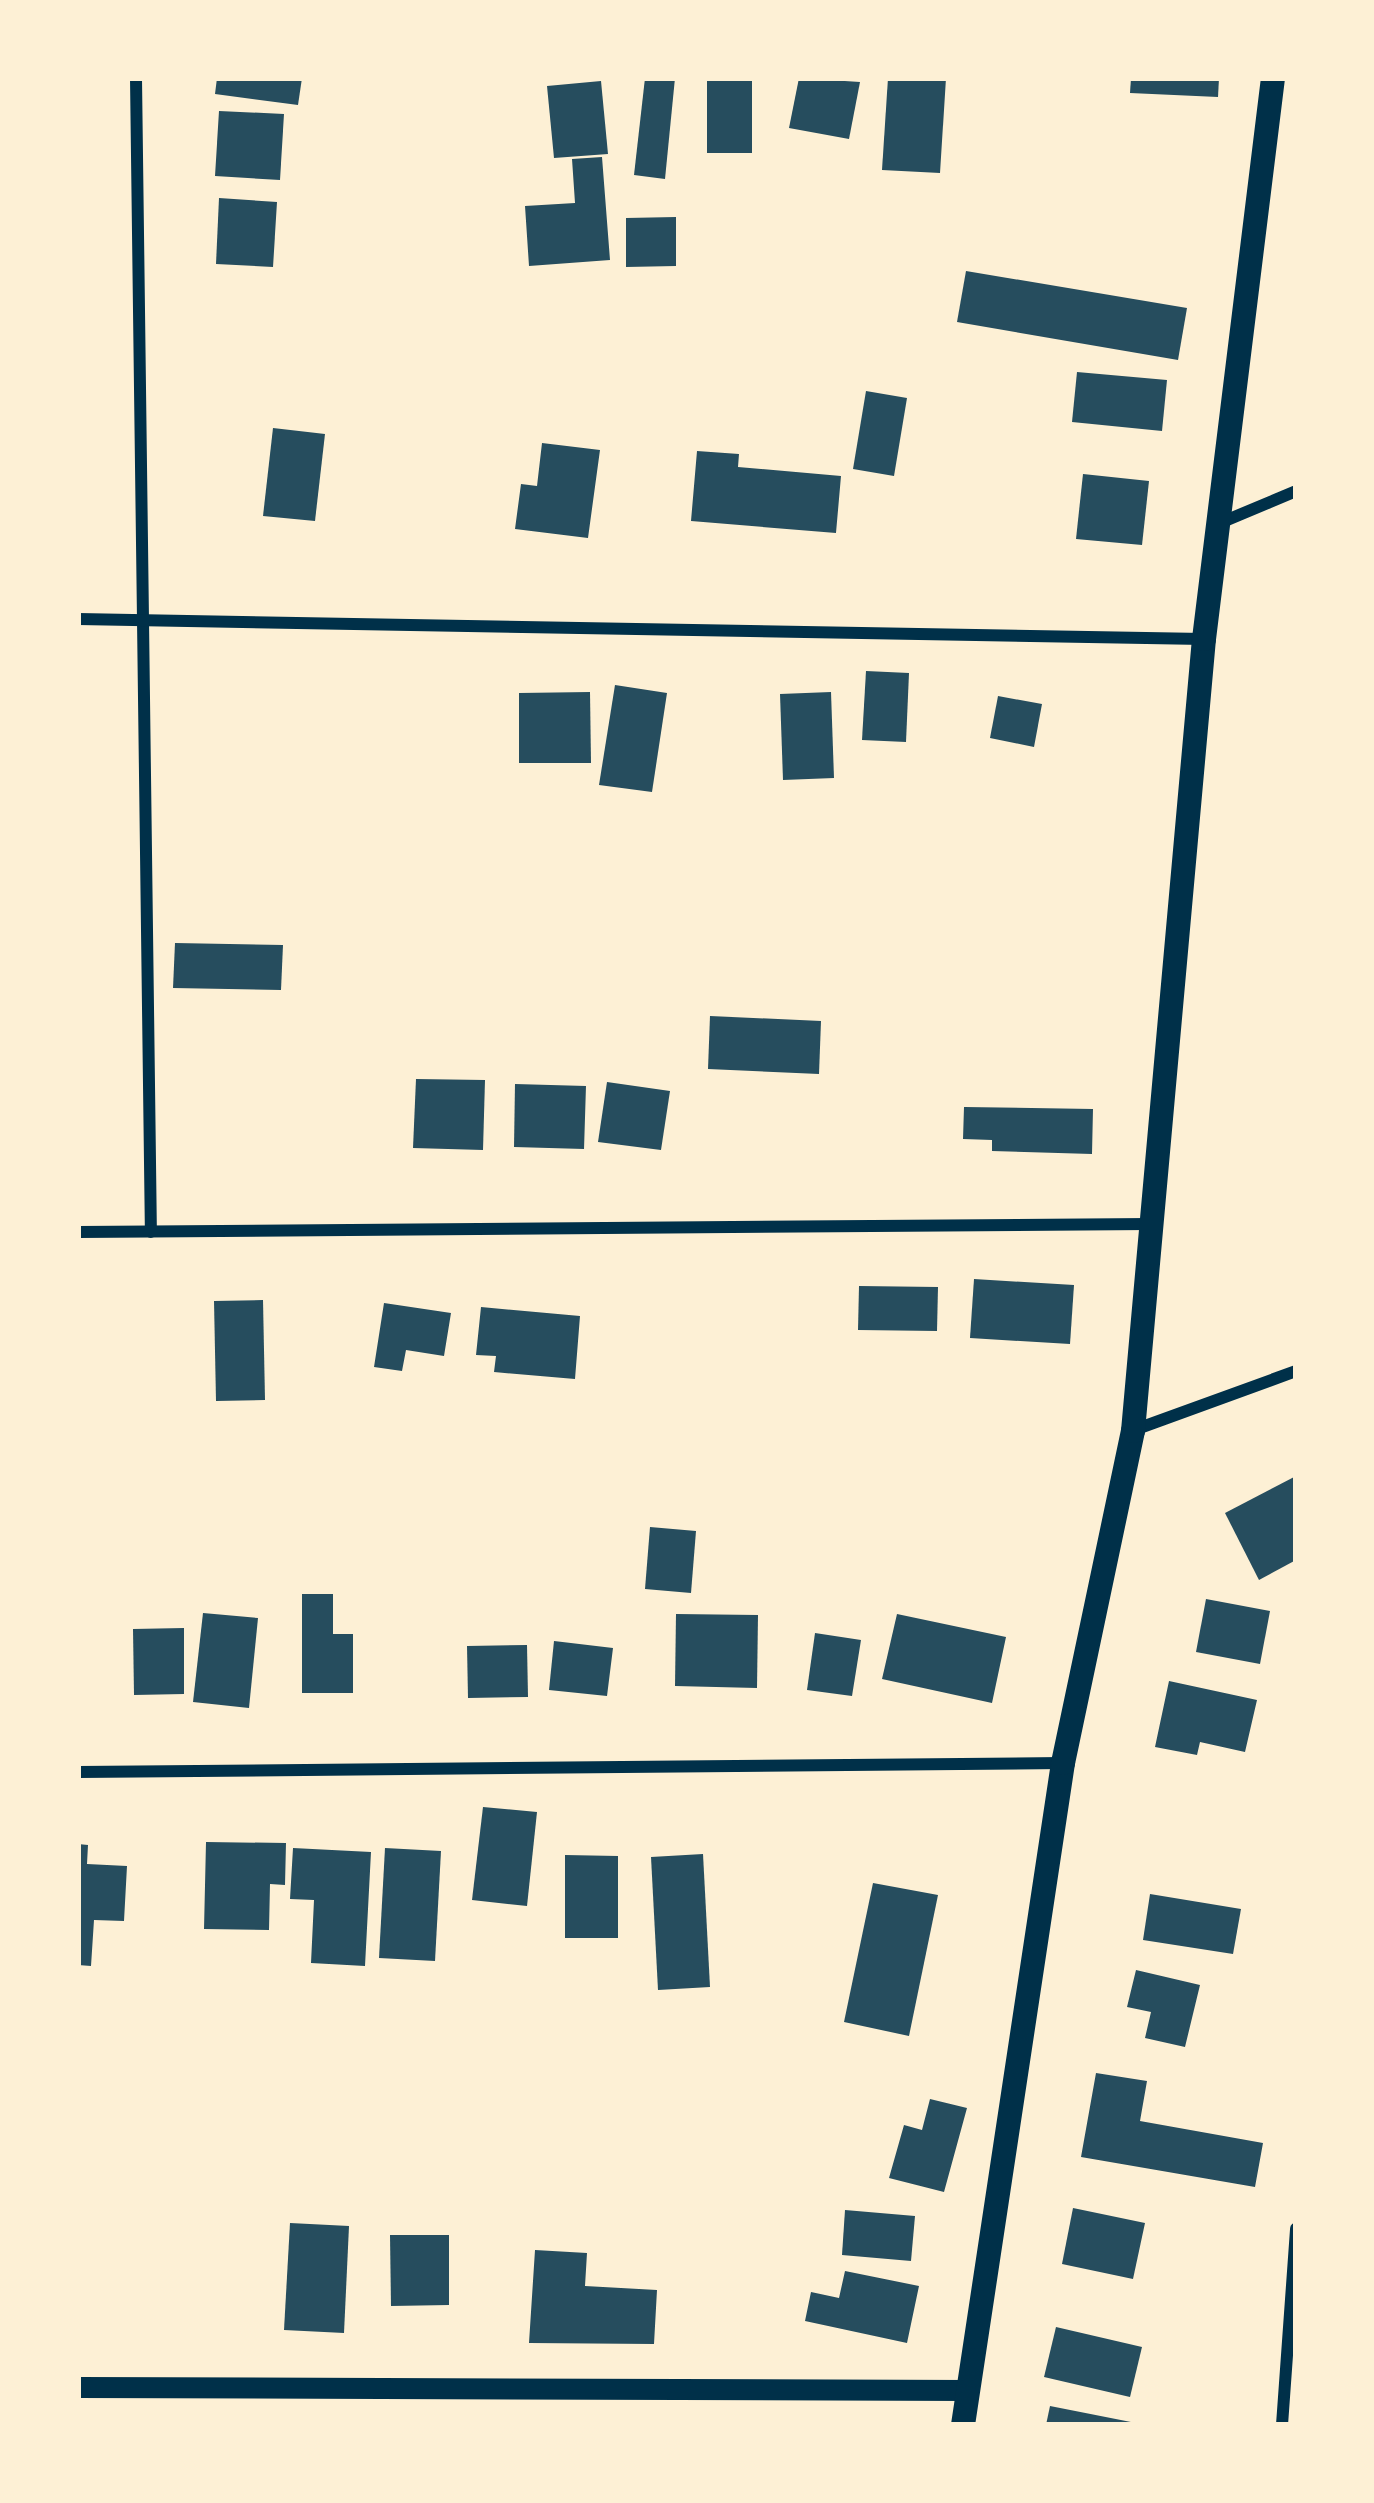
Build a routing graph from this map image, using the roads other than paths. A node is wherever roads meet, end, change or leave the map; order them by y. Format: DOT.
graph roads {
  1 [pos="136,78"];
  2 [pos="1273,78"];
  3 [pos="1296,491"];
  4 [pos="1220,523"];
  5 [pos="78,619"];
  6 [pos="139,619"];
  7 [pos="1204,639"];
  8 [pos="1150,1224"];
  9 [pos="78,1232"];
  10 [pos="151,1232"];
  11 [pos="1296,1371"];
  12 [pos="1133,1431"];
  13 [pos="1063,1763"];
  14 [pos="78,1772"];
  15 [pos="1296,2228"];
  16 [pos="78,2387"];
  17 [pos="968,2390"];
  18 [pos="963,2425"];
  19 [pos="1282,2425"];
  1 -- 6 [label="street"];
  2 -- 4 [label="main road"];
  3 -- 4 [label="street"];
  4 -- 7 [label="main road"];
  5 -- 6 [label="street"];
  6 -- 7 [label="street"];
  6 -- 10 [label="street"];
  7 -- 8 [label="main road"];
  8 -- 10 [label="street"];
  8 -- 12 [label="main road"];
  9 -- 10 [label="street"];
  11 -- 12 [label="street"];
  12 -- 13 [label="main road"];
  13 -- 14 [label="street"];
  13 -- 17 [label="main road"];
  15 -- 19 [label="street"];
  16 -- 17 [label="street"];
  17 -- 18 [label="main road"];
}
